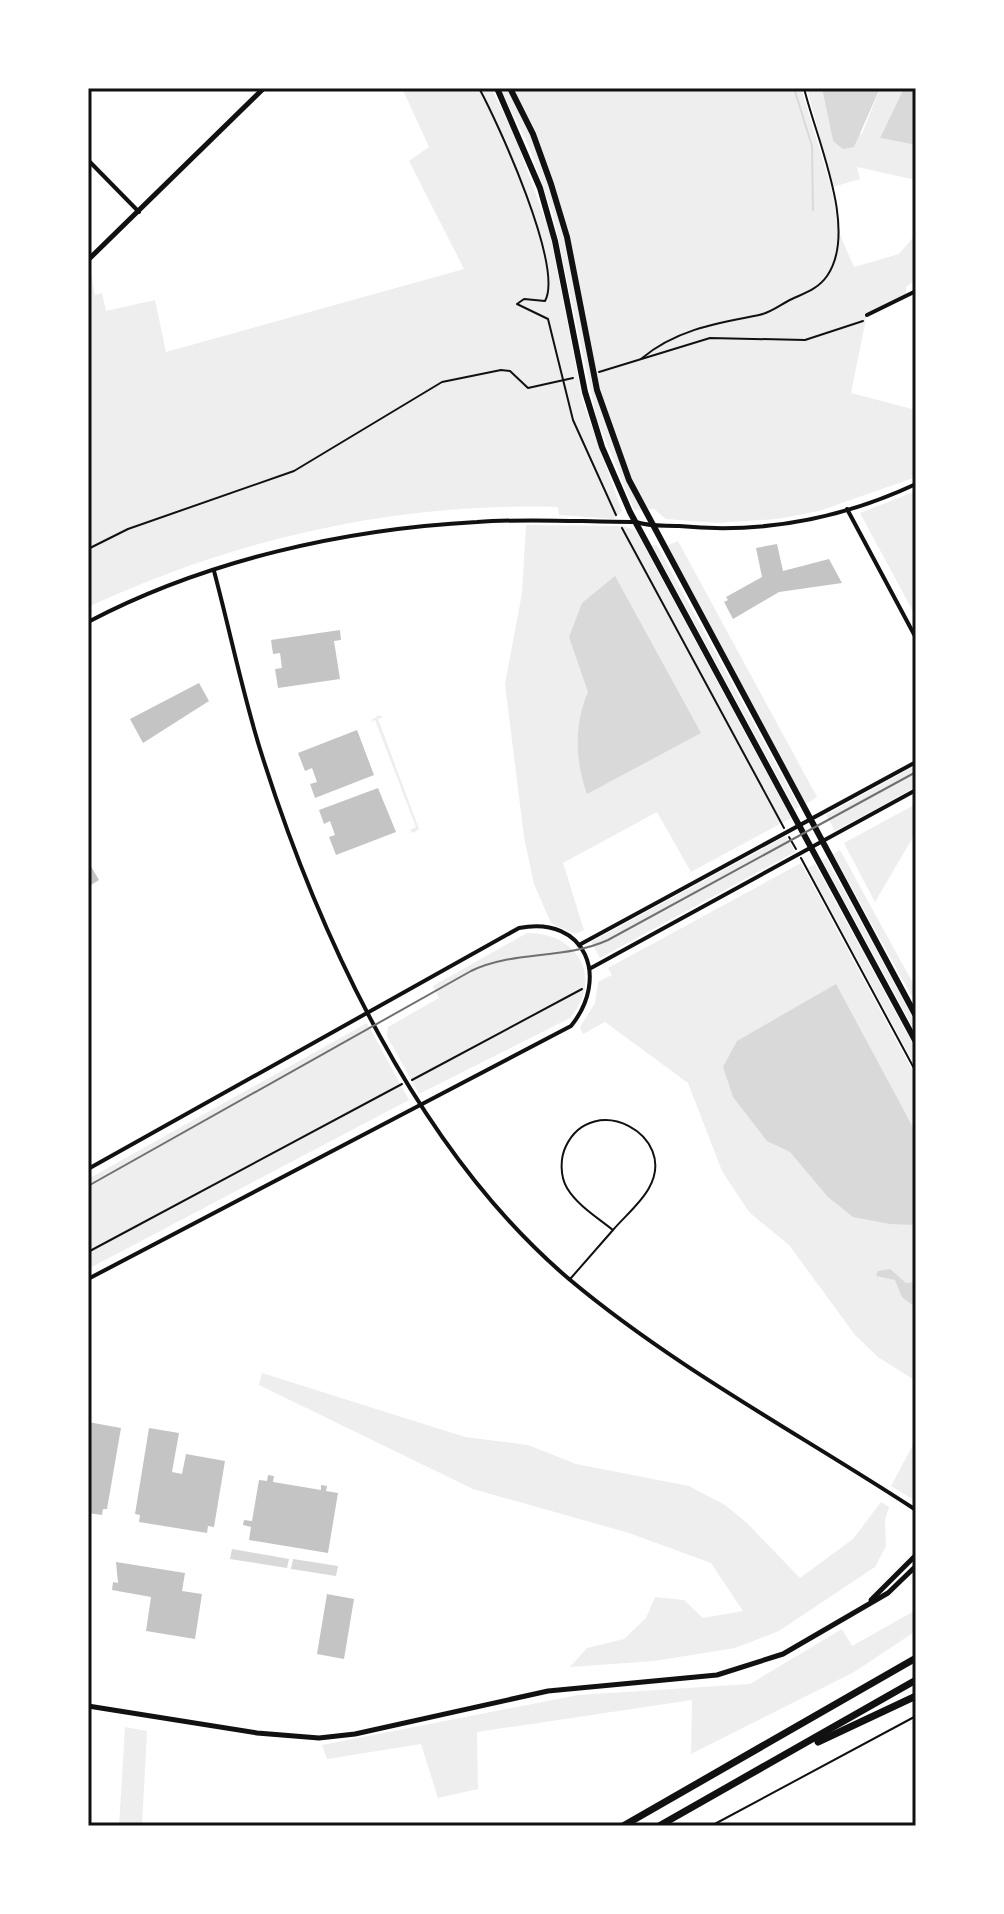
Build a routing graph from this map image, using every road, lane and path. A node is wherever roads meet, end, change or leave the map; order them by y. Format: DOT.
graph roads {
  1 [pos="252,88"];
  2 [pos="264,88"];
  3 [pos="479,88"];
  4 [pos="497,88"];
  5 [pos="510,88"];
  6 [pos="804,88"];
  7 [pos="255,98"];
  8 [pos="88,160"];
  9 [pos="139,212"];
  10 [pos="88,260"];
  11 [pos="916,291"];
  12 [pos="867,315"];
  13 [pos="638,360"];
  14 [pos="593,373"];
  15 [pos="580,376"];
  16 [pos="916,484"];
  17 [pos="847,509"];
  18 [pos="614,511"];
  19 [pos="636,522"];
  20 [pos="652,527"];
  21 [pos="623,531"];
  22 [pos="88,549"];
  23 [pos="214,571"];
  24 [pos="88,622"];
  25 [pos="916,638"];
  26 [pos="916,762"];
  27 [pos="916,790"];
  28 [pos="809,819"];
  29 [pos="798,825"];
  30 [pos="786,832"];
  31 [pos="822,841"];
  32 [pos="810,848"];
  33 [pos="798,854"];
  34 [pos="579,945"];
  35 [pos="591,968"];
  36 [pos="592,984"];
  37 [pos="368,1011"];
  38 [pos="916,1016"];
  39 [pos="916,1042"];
  40 [pos="916,1072"];
  41 [pos="406,1082"];
  42 [pos="420,1105"];
  43 [pos="88,1169"];
  44 [pos="613,1230"];
  45 [pos="88,1252"];
  46 [pos="88,1279"];
  47 [pos="570,1279"];
  48 [pos="916,1510"];
  49 [pos="916,1555"];
  50 [pos="916,1566"];
  51 [pos="861,1608"];
  52 [pos="916,1655"];
  53 [pos="916,1680"];
  54 [pos="916,1696"];
  55 [pos="88,1706"];
  56 [pos="916,1716"];
  57 [pos="794,1752"];
  58 [pos="623,1826"];
  59 [pos="659,1826"];
  60 [pos="711,1826"];
  1 -- 7 [label="street"];
  2 -- 7 [label="street"];
  3 -- 18 [label="path"];
  4 -- 19 [label="main road"];
  5 -- 20 [label="main road"];
  6 -- 13 [label="path"];
  7 -- 9 [label="street"];
  8 -- 9 [label="street"];
  9 -- 10 [label="street"];
  11 -- 12 [label="street"];
  12 -- 13 [label="path"];
  13 -- 14 [label="path"];
  15 -- 22 [label="path"];
  16 -- 17 [label="street"];
  17 -- 20 [label="street"];
  17 -- 25 [label="street"];
  19 -- 20 [label="street"];
  19 -- 23 [label="street"];
  19 -- 29 [label="main road"];
  20 -- 28 [label="main road"];
  21 -- 30 [label="path"];
  23 -- 24 [label="street"];
  23 -- 37 [label="street"];
  26 -- 28 [label="street"];
  27 -- 31 [label="street"];
  28 -- 29 [label="street"];
  28 -- 31 [label="main road"];
  29 -- 30 [label="street"];
  29 -- 32 [label="main road"];
  30 -- 33 [label="path"];
  30 -- 34 [label="street"];
  31 -- 32 [label="street"];
  31 -- 38 [label="main road"];
  32 -- 33 [label="street"];
  32 -- 39 [label="main road"];
  33 -- 35 [label="street"];
  33 -- 40 [label="path"];
  34 -- 35 [label="street"];
  34 -- 37 [label="street"];
  35 -- 36 [label="street"];
  36 -- 41 [label="path"];
  36 -- 42 [label="street"];
  37 -- 41 [label="street"];
  37 -- 43 [label="street"];
  41 -- 42 [label="street"];
  41 -- 45 [label="path"];
  42 -- 46 [label="street"];
  42 -- 47 [label="street"];
  44 -- 44 [label="lane"];
  44 -- 47 [label="lane"];
  47 -- 48 [label="street"];
  49 -- 51 [label="street"];
  50 -- 51 [label="street"];
  51 -- 55 [label="street"];
  52 -- 58 [label="highway"];
  53 -- 57 [label="highway"];
  54 -- 57 [label="highway"];
  56 -- 60 [label="path"];
  57 -- 59 [label="highway"];
}
